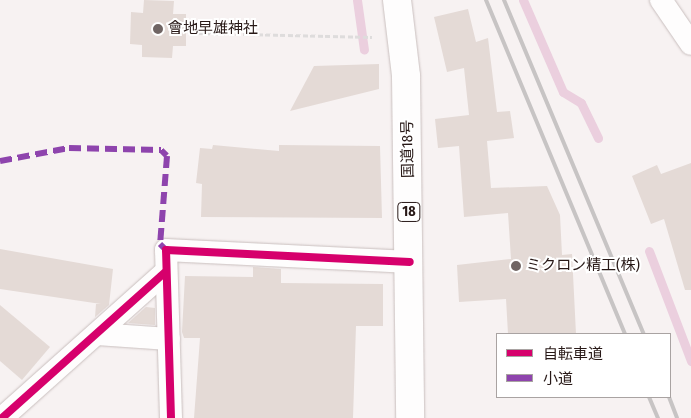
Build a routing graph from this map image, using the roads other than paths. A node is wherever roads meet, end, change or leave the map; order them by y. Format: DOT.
graph roads {
  1 [pos="661,0"];
  2 [pos="396,2"];
  3 [pos="691,44"];
  4 [pos="410,262"];
  5 [pos="164,274"];
  6 [pos="97,334"];
  7 [pos="168,339"];
  8 [pos="2,418"];
  9 [pos="171,418"];
  10 [pos="410,418"];
  1 -- 3 [label="street"];
  2 -- 4 [label="highway, 国道18号 / 18"];
  4 -- 5 [label="street"];
  4 -- 10 [label="highway, 国道18号 / 18"];
  5 -- 6 [label="street"];
  5 -- 7 [label="street"];
  6 -- 7 [label="street"];
  6 -- 8 [label="street"];
  7 -- 9 [label="street"];
}
